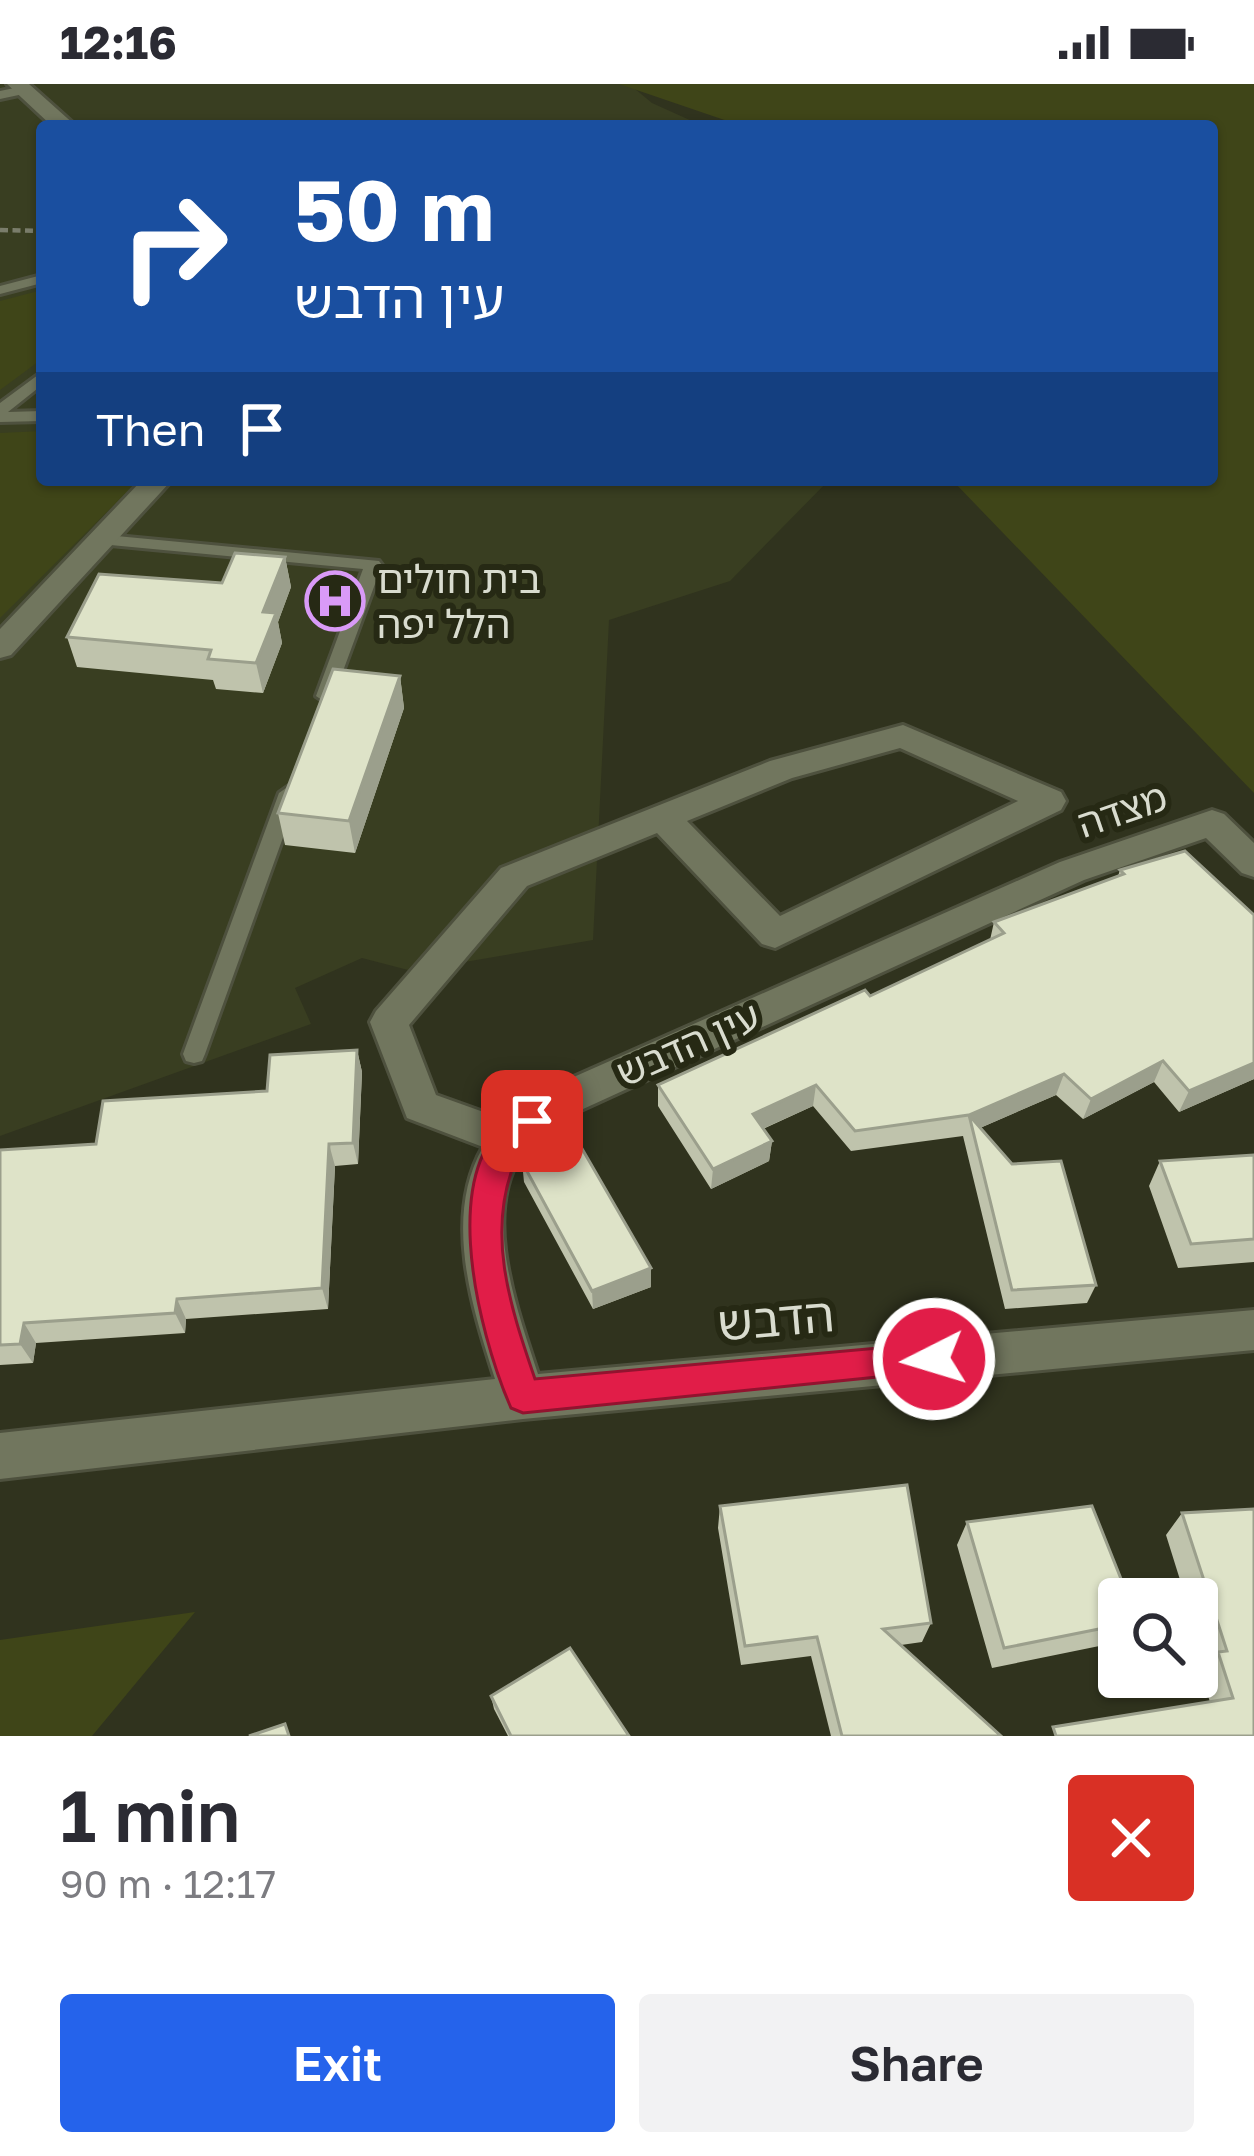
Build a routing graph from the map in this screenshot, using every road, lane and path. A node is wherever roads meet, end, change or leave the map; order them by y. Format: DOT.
graph roads {
  1 [pos="20,87"];
  2 [pos="0,95"];
  3 [pos="58,120"];
  4 [pos="0,230"];
  5 [pos="36,231"];
  6 [pos="36,281"];
  7 [pos="0,290"];
  8 [pos="36,381"];
  9 [pos="0,414"];
  10 [pos="36,416"];
  11 [pos="153,486"];
  12 [pos="106,540"];
  13 [pos="0,648"];
  14 [pos="316,721"];
  15 [pos="299,765"];
  16 [pos="662,817"];
  17 [pos="1254,864"];
  18 [pos="1072,872"];
  19 [pos="194,1054"];
  20 [pos="509,1139"];
  21 [pos="1254,1330"];
  22 [pos="523,1397"];
  23 [pos="0,1456"];
  1 -- 2 [label="lane"];
  1 -- 3 [label="street"];
  4 -- 5 [label="path"];
  6 -- 7 [label="lane"];
  8 -- 9 [label="lane"];
  9 -- 10 [label="lane"];
  11 -- 12 [label="street"];
  12 -- 13 [label="street"];
  12 -- 14 [label="lane"];
  15 -- 19 [label="lane"];
  16 -- 16 [label="street"];
  16 -- 20 [label="street"];
  17 -- 18 [label="street, מצדה"];
  18 -- 20 [label="street, עין הדבש"];
  20 -- 22 [label="street, עין הדבש"];
  21 -- 22 [label="street, הדבש"];
  22 -- 23 [label="street"];
}
